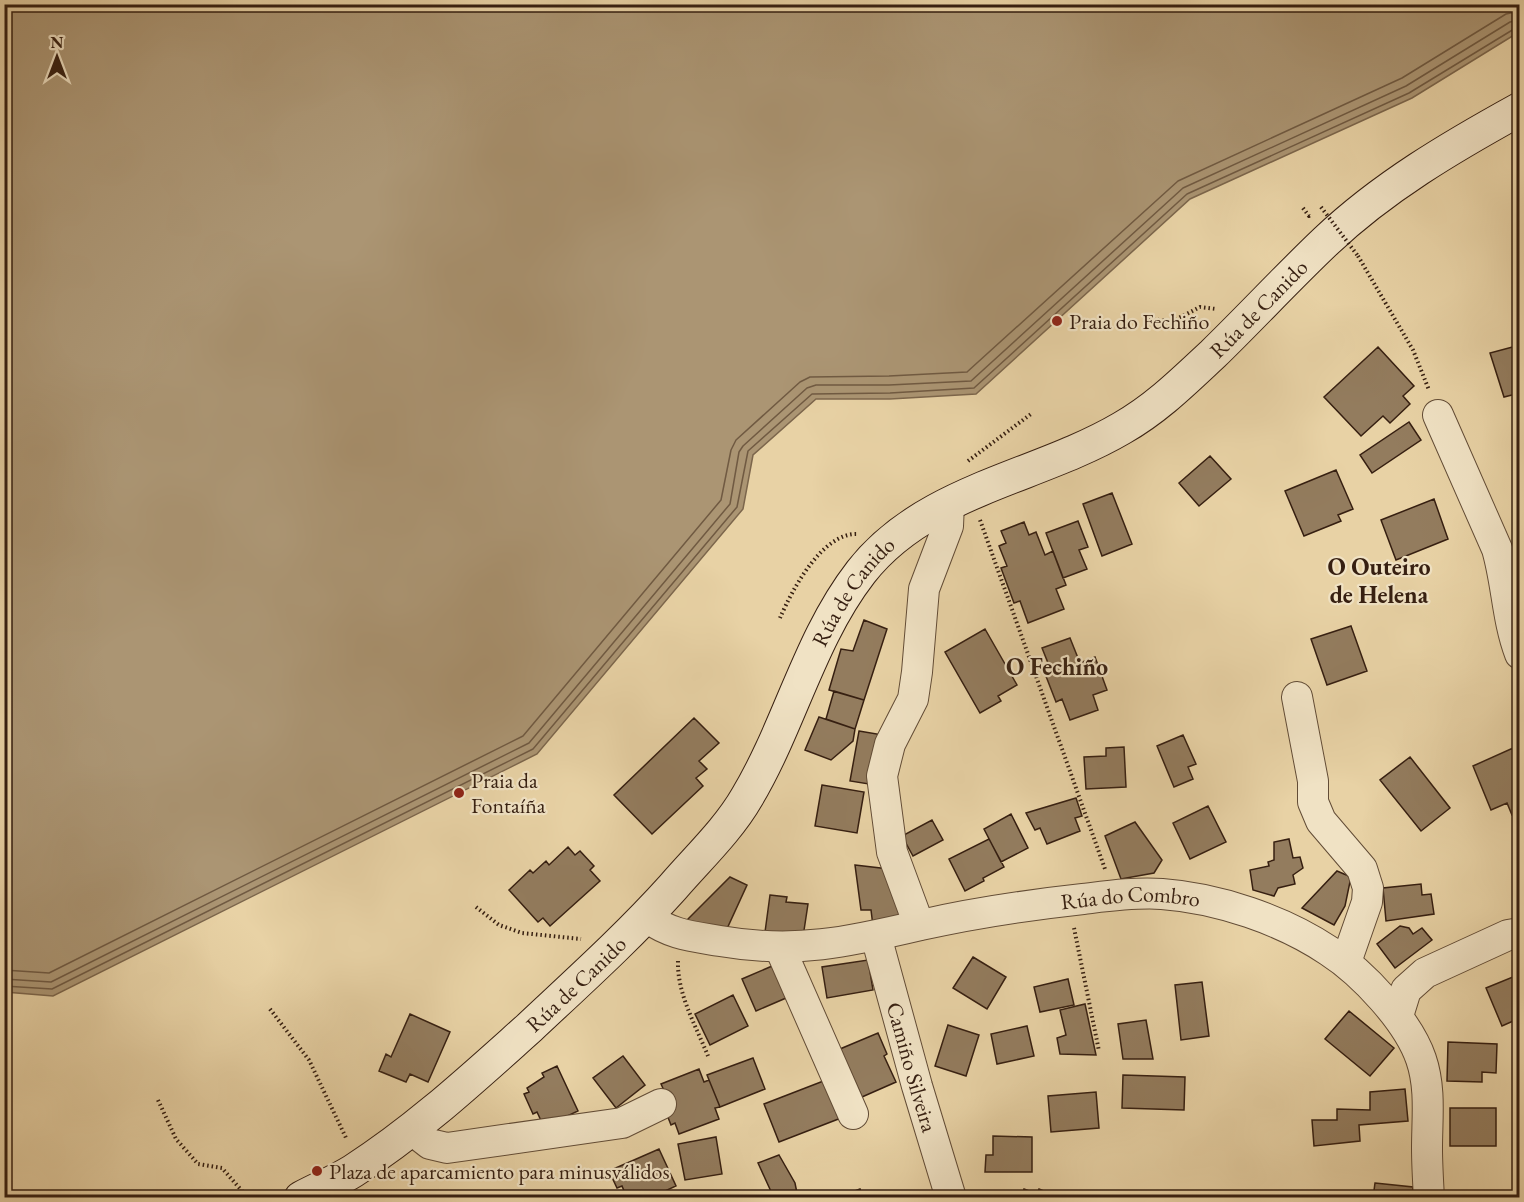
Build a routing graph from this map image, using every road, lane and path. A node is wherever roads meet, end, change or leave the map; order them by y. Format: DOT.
graph roads {
  1 [pos="1520,109"];
  2 [pos="1321,207"];
  3 [pos="1220,310"];
  4 [pos="1149,319"];
  5 [pos="1031,414"];
  6 [pos="1438,415"];
  7 [pos="964,463"];
  8 [pos="949,503"];
  9 [pos="980,520"];
  10 [pos="867,535"];
  11 [pos="780,618"];
  12 [pos="1520,654"];
  13 [pos="1297,697"];
  14 [pos="1106,872"];
  15 [pos="476,907"];
  16 [pos="646,917"];
  17 [pos="920,925"];
  18 [pos="1073,925"];
  19 [pos="1520,933"];
  20 [pos="876,936"];
  21 [pos="588,939"];
  22 [pos="780,948"];
  23 [pos="679,955"];
  24 [pos="1346,962"];
  25 [pos="270,1009"];
  26 [pos="1398,1016"];
  27 [pos="1099,1051"];
  28 [pos="708,1056"];
  29 [pos="158,1101"];
  30 [pos="661,1104"];
  31 [pos="853,1114"];
  32 [pos="412,1130"];
  33 [pos="350,1146"];
  34 [pos="228,1197"];
  35 [pos="301,1197"];
  36 [pos="951,1197"];
  37 [pos="1429,1197"];
  1 -- 8 [label="main road, Rúa de Canido"];
  2 -- 6 [label="path, bridge"];
  3 -- 4 [label="path"];
  5 -- 7 [label="path"];
  6 -- 12 [label="street"];
  8 -- 16 [label="main road, Rúa de Canido"];
  8 -- 17 [label="street"];
  9 -- 14 [label="path"];
  10 -- 11 [label="path"];
  13 -- 24 [label="street"];
  15 -- 21 [label="path"];
  16 -- 22 [label="street, Rúa do Combro"];
  16 -- 32 [label="main road, Rúa de Canido"];
  17 -- 20 [label="street, Rúa do Combro"];
  17 -- 24 [label="street, Rúa do Combro"];
  18 -- 27 [label="path"];
  19 -- 26 [label="street"];
  20 -- 22 [label="street, Rúa do Combro"];
  20 -- 36 [label="street, Camiño Silveira"];
  22 -- 31 [label="street"];
  23 -- 28 [label="path"];
  24 -- 26 [label="street, Rúa do Combro"];
  25 -- 33 [label="path"];
  26 -- 37 [label="street, Rúa do Combro"];
  29 -- 34 [label="path"];
  30 -- 32 [label="street"];
  32 -- 35 [label="main road, Rúa de Canido"];
}
